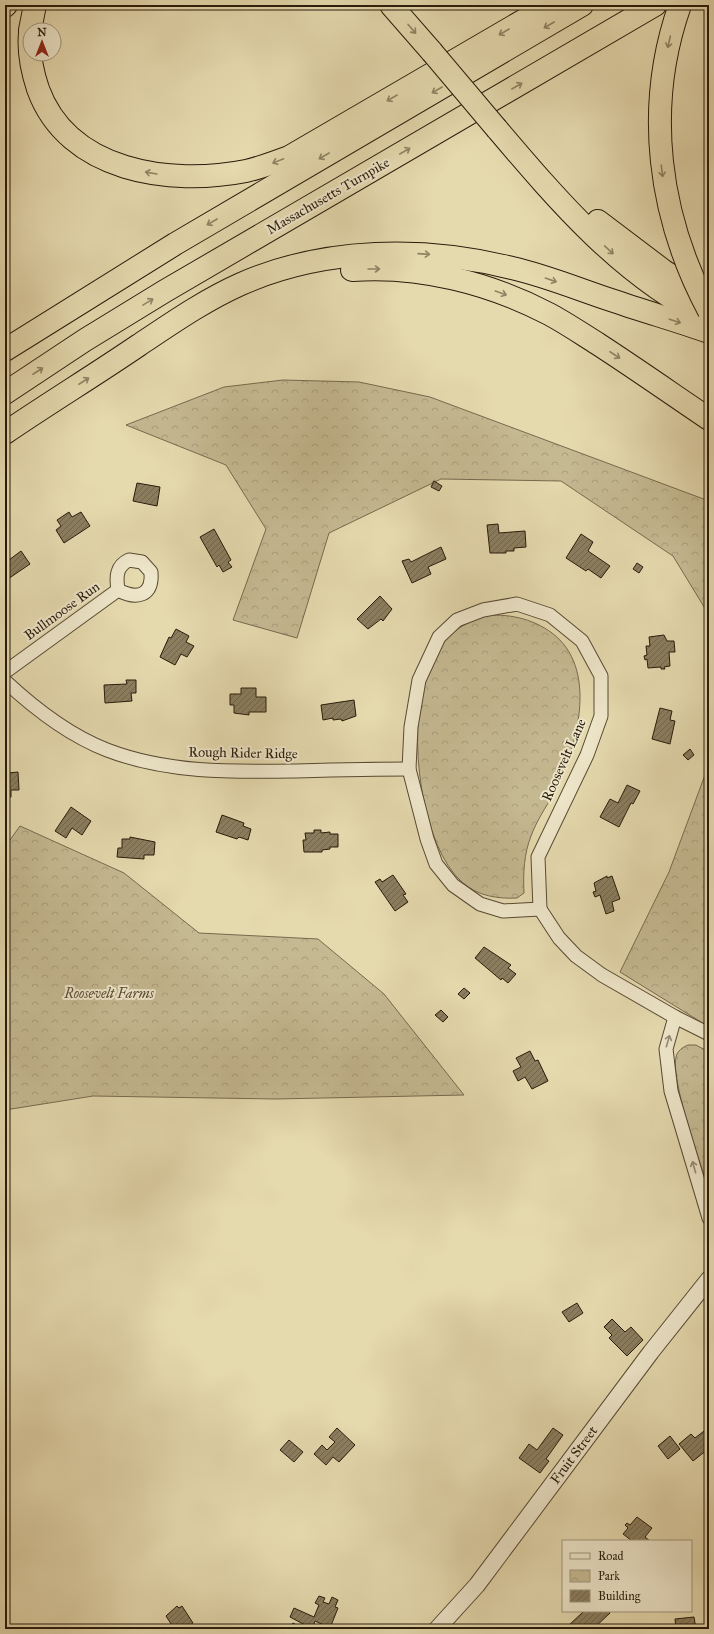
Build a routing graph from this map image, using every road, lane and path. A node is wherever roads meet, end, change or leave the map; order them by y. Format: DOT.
graph roads {
  1 [pos="35,5"];
  2 [pos="391,5"];
  3 [pos="411,5"];
  4 [pos="550,5"];
  5 [pos="582,5"];
  6 [pos="655,5"];
  7 [pos="680,5"];
  8 [pos="32,22"];
  9 [pos="438,49"];
  10 [pos="31,62"];
  11 [pos="502,126"];
  12 [pos="709,299"];
  13 [pos="709,311"];
  14 [pos="709,319"];
  15 [pos="709,332"];
  16 [pos="140,345"];
  17 [pos="5,350"];
  18 [pos="5,393"];
  19 [pos="709,419"];
  20 [pos="5,434"];
  21 [pos="118,590"];
  22 [pos="5,672"];
  23 [pos="5,681"];
  24 [pos="409,769"];
  25 [pos="540,909"];
  26 [pos="675,1017"];
  27 [pos="709,1034"];
  28 [pos="709,1218"];
  29 [pos="709,1279"];
  30 [pos="437,1629"];
  1 -- 8 [label="highway"];
  2 -- 9 [label="highway, one-way"];
  3 -- 9 [label="highway"];
  4 -- 10 [label="highway, one-way"];
  5 -- 17 [label="highway, one-way"];
  18 -- 6 [label="highway, Massachusetts Turnpike, one-way"];
  7 -- 13 [label="highway, one-way, bridge"];
  9 -- 11 [label="highway"];
  11 -- 12 [label="highway"];
  11 -- 14 [label="highway, one-way"];
  16 -- 15 [label="highway, one-way"];
  16 -- 19 [label="highway, one-way"];
  20 -- 16 [label="highway, one-way"];
  21 -- 22 [label="street, Bullmoose Run"];
  23 -- 24 [label="street, Rough Rider Ridge"];
  24 -- 25 [label="street, Roosevelt Lane"];
  24 -- 25 [label="street, Roosevelt Lane"];
  25 -- 26 [label="street"];
  26 -- 27 [label="street"];
  28 -- 26 [label="street, one-way"];
  29 -- 30 [label="street, Fruit Street"];
}
